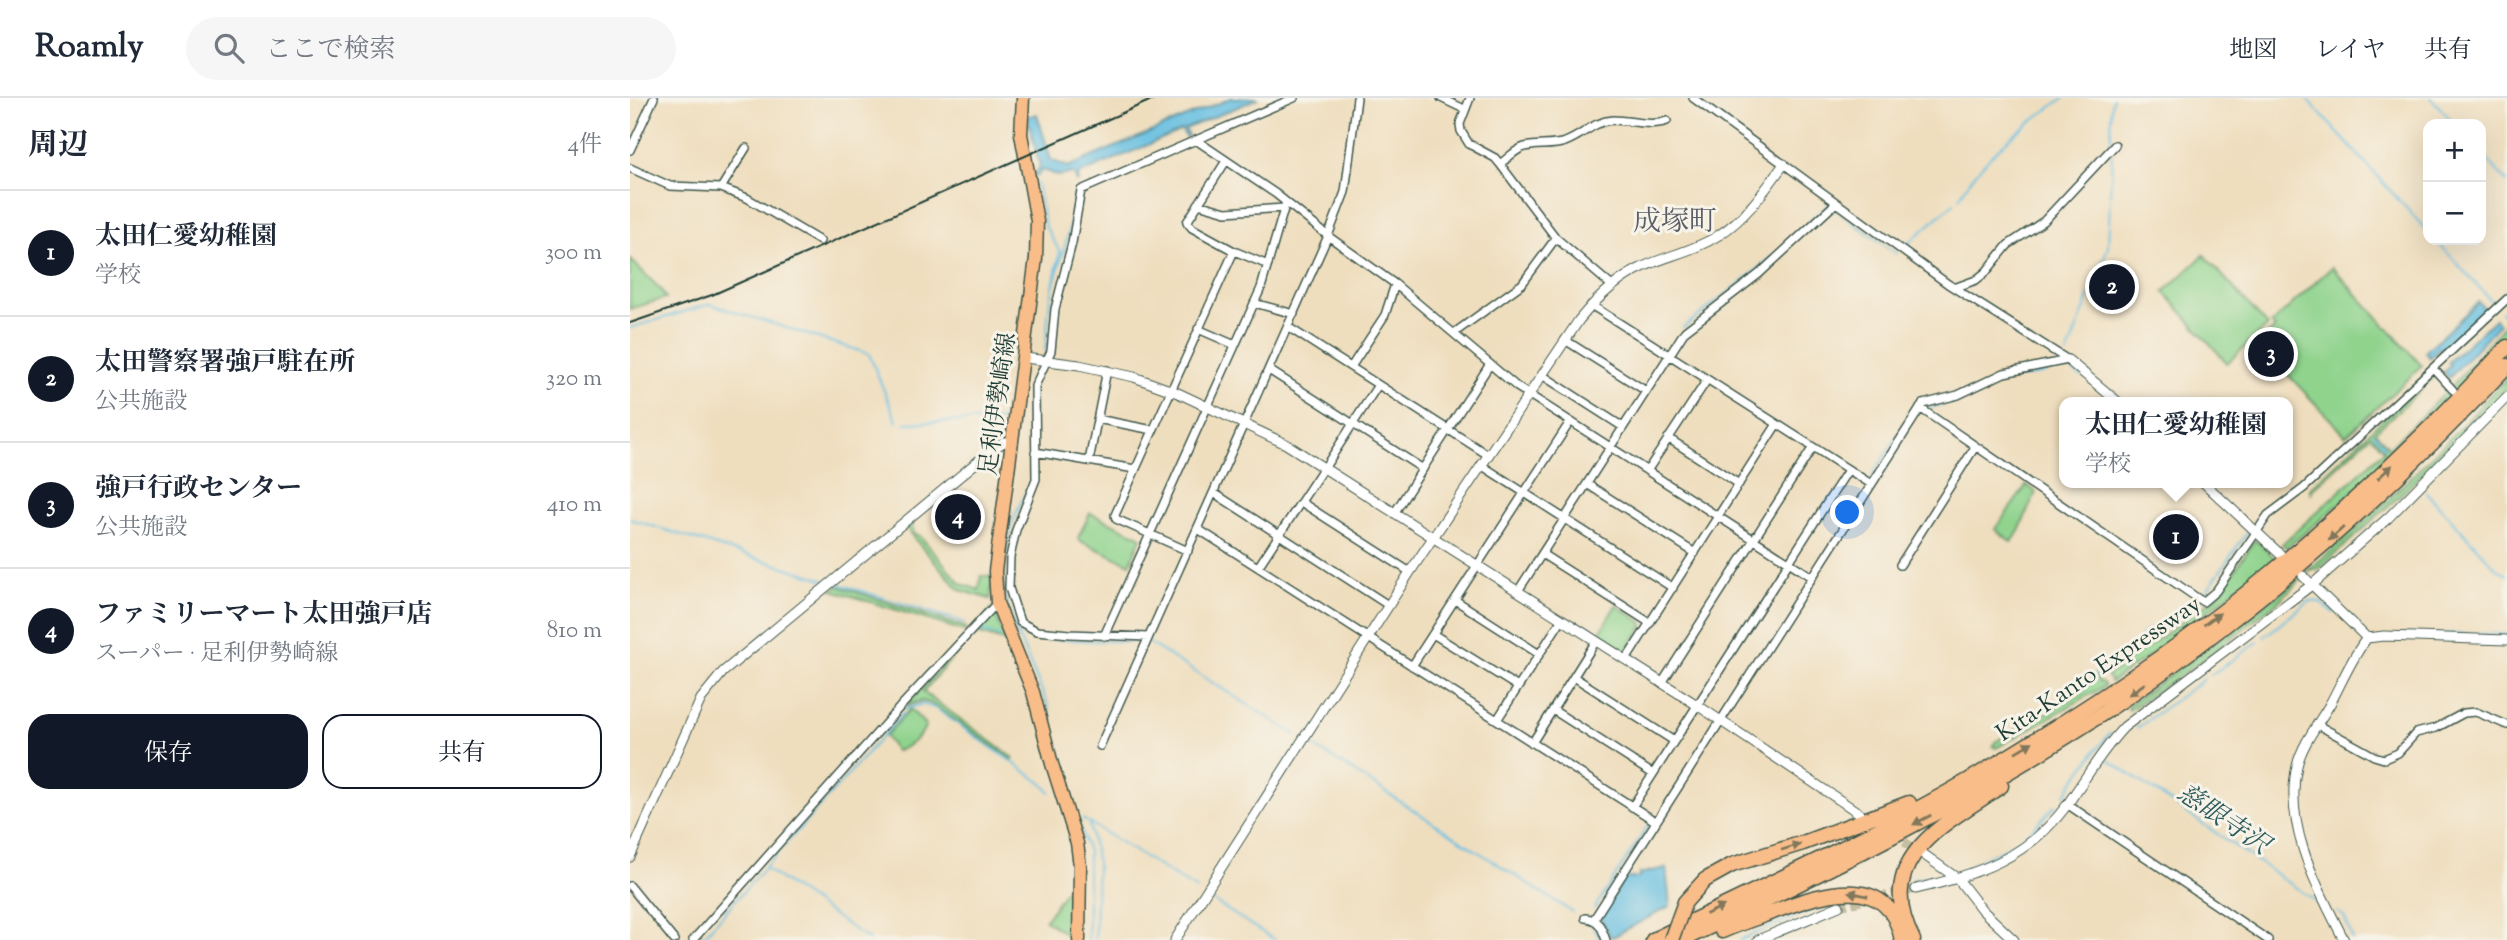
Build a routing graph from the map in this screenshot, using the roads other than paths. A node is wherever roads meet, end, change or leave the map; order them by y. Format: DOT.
graph roads {
  1 [pos="654,98"];
  2 [pos="1023,98"];
  3 [pos="1294,98"];
  4 [pos="1357,98"];
  5 [pos="1441,98"];
  6 [pos="1470,98"];
  7 [pos="1697,99"];
  8 [pos="1464,109"];
  9 [pos="1667,121"];
  10 [pos="1196,140"];
  11 [pos="2115,145"];
  12 [pos="746,148"];
  13 [pos="630,150"];
  14 [pos="1226,161"];
  15 [pos="1500,164"];
  16 [pos="1784,164"];
  17 [pos="630,168"];
  18 [pos="720,188"];
  19 [pos="1836,202"];
  20 [pos="1198,204"];
  21 [pos="1285,205"];
  22 [pos="1328,236"];
  23 [pos="1556,238"];
  24 [pos="820,240"];
  25 [pos="1234,251"];
  26 [pos="1268,265"];
  27 [pos="1395,284"];
  28 [pos="1612,286"];
  29 [pos="1954,288"];
  30 [pos="2507,299"];
  31 [pos="1254,303"];
  32 [pos="1591,305"];
  33 [pos="1294,314"];
  34 [pos="1288,327"];
  35 [pos="1198,329"];
  36 [pos="1454,333"];
  37 [pos="1566,340"];
  38 [pos="1235,345"];
  39 [pos="2507,347"];
  40 [pos="1669,356"];
  41 [pos="1025,358"];
  42 [pos="2068,360"];
  43 [pos="1048,361"];
  44 [pos="1490,364"];
  45 [pos="2507,366"];
  46 [pos="1351,367"];
  47 [pos="2433,368"];
  48 [pos="1107,370"];
  49 [pos="1269,370"];
  50 [pos="1542,375"];
  51 [pos="1707,380"];
  52 [pos="1378,385"];
  53 [pos="1171,390"];
  54 [pos="2453,390"];
  55 [pos="1646,391"];
  56 [pos="1528,395"];
  57 [pos="2112,397"];
  58 [pos="2507,397"];
  59 [pos="1207,407"];
  60 [pos="1920,408"];
  61 [pos="2476,414"];
  62 [pos="1097,419"];
  63 [pos="1570,422"];
  64 [pos="2483,422"];
  65 [pos="1245,424"];
  66 [pos="1353,424"];
  67 [pos="1777,425"];
  68 [pos="1623,427"];
  69 [pos="1448,429"];
  70 [pos="1153,430"];
  71 [pos="1668,438"];
  72 [pos="1013,443"];
  73 [pos="1813,447"];
  74 [pos="1975,447"];
  75 [pos="1610,448"];
  76 [pos="1035,452"];
  77 [pos="1488,455"];
  78 [pos="1088,461"];
  79 [pos="1481,465"];
  80 [pos="1325,467"];
  81 [pos="1135,469"];
  82 [pos="1423,469"];
  83 [pos="1848,470"];
  84 [pos="1647,471"];
  85 [pos="1587,484"];
  86 [pos="1739,484"];
  87 [pos="1871,484"];
  88 [pos="2209,488"];
  89 [pos="1214,493"];
  90 [pos="1524,493"];
  91 [pos="1301,502"];
  92 [pos="1014,512"];
  93 [pos="1395,512"];
  94 [pos="1718,517"];
  95 [pos="1564,519"];
  96 [pos="1198,529"];
  97 [pos="2256,531"];
  98 [pos="1149,534"];
  99 [pos="1279,535"];
  100 [pos="1433,536"];
  101 [pos="1754,540"];
  102 [pos="1188,551"];
  103 [pos="1695,553"];
  104 [pos="1542,554"];
  105 [pos="2280,554"];
  106 [pos="1789,563"];
  107 [pos="1478,565"];
  108 [pos="1900,565"];
  109 [pos="1258,568"];
  110 [pos="1409,572"];
  111 [pos="2304,576"];
  112 [pos="1812,577"];
  113 [pos="2313,584"];
  114 [pos="1673,588"];
  115 [pos="1518,591"];
  116 [pos="1455,600"];
  117 [pos="996,603"];
  118 [pos="1388,604"];
  119 [pos="1562,619"];
  120 [pos="1650,623"];
  121 [pos="1433,634"];
  122 [pos="1104,636"];
  123 [pos="1148,637"];
  124 [pos="1367,638"];
  125 [pos="2368,638"];
  126 [pos="2507,640"];
  127 [pos="1596,641"];
  128 [pos="1539,654"];
  129 [pos="1626,660"];
  130 [pos="1412,666"];
  131 [pos="1574,677"];
  132 [pos="1662,683"];
  133 [pos="1518,687"];
  134 [pos="1697,705"];
  135 [pos="1553,710"];
  136 [pos="1497,720"];
  137 [pos="1720,720"];
  138 [pos="2507,724"];
  139 [pos="2318,725"];
  140 [pos="2081,727"];
  141 [pos="1674,741"];
  142 [pos="1532,743"];
  143 [pos="1100,746"];
  144 [pos="1996,763"];
  145 [pos="1653,774"];
  146 [pos="2067,804"];
  147 [pos="1632,807"];
  148 [pos="1859,813"];
  149 [pos="1655,821"];
  150 [pos="1923,854"];
  151 [pos="630,857"];
  152 [pos="1958,879"];
  153 [pos="630,886"];
  154 [pos="1916,889"];
  155 [pos="1839,906"];
  156 [pos="674,940"];
  157 [pos="693,940"];
  158 [pos="1077,940"];
  159 [pos="1175,940"];
  160 [pos="1606,940"];
  161 [pos="1653,940"];
  162 [pos="1671,940"];
  163 [pos="1682,940"];
  164 [pos="1700,940"];
  165 [pos="1758,940"];
  166 [pos="1902,940"];
  167 [pos="1913,940"];
  168 [pos="2014,940"];
  169 [pos="2267,940"];
  170 [pos="2344,940"];
  1 -- 13 [label="street"];
  2 -- 41 [label="main road, 足利伊勢崎線"];
  3 -- 10 [label="street"];
  4 -- 22 [label="street"];
  5 -- 8 [label="street"];
  6 -- 8 [label="street"];
  7 -- 16 [label="street"];
  8 -- 15 [label="street"];
  9 -- 15 [label="street"];
  10 -- 14 [label="street"];
  10 -- 43 [label="street"];
  11 -- 29 [label="street"];
  12 -- 18 [label="street"];
  14 -- 20 [label="street"];
  14 -- 21 [label="street"];
  15 -- 23 [label="street"];
  16 -- 19 [label="street"];
  16 -- 28 [label="street"];
  17 -- 18 [label="street"];
  18 -- 24 [label="street"];
  19 -- 29 [label="street"];
  19 -- 40 [label="street"];
  20 -- 21 [label="street"];
  20 -- 25 [label="street"];
  21 -- 22 [label="street"];
  21 -- 26 [label="street"];
  22 -- 27 [label="street"];
  22 -- 33 [label="street"];
  23 -- 28 [label="street"];
  23 -- 36 [label="street"];
  25 -- 26 [label="street"];
  25 -- 35 [label="street"];
  26 -- 31 [label="street"];
  27 -- 36 [label="street"];
  27 -- 46 [label="street"];
  28 -- 32 [label="street"];
  29 -- 42 [label="street"];
  30 -- 47 [label="street"];
  31 -- 33 [label="street"];
  31 -- 38 [label="street"];
  32 -- 37 [label="street"];
  32 -- 40 [label="street"];
  33 -- 34 [label="street"];
  34 -- 46 [label="street"];
  34 -- 49 [label="street"];
  35 -- 38 [label="street"];
  35 -- 53 [label="street"];
  36 -- 44 [label="street"];
  37 -- 50 [label="street"];
  37 -- 55 [label="street"];
  38 -- 59 [label="street"];
  144 -- 39 [label="highway, Kita-Kanto Expressway, one-way"];
  40 -- 51 [label="street"];
  40 -- 55 [label="street"];
  41 -- 43 [label="street"];
  41 -- 72 [label="main road, 足利伊勢崎線"];
  42 -- 57 [label="street"];
  42 -- 60 [label="street"];
  43 -- 48 [label="street"];
  43 -- 76 [label="street"];
  44 -- 56 [label="street"];
  44 -- 69 [label="street"];
  45 -- 140 [label="highway, Kita-Kanto Expressway, one-way"];
  46 -- 52 [label="street"];
  47 -- 54 [label="street"];
  47 -- 97 [label="street"];
  48 -- 53 [label="street"];
  48 -- 62 [label="street"];
  49 -- 65 [label="street"];
  49 -- 66 [label="street"];
  50 -- 56 [label="street"];
  50 -- 68 [label="street"];
  51 -- 67 [label="street"];
  51 -- 71 [label="street"];
  52 -- 66 [label="street"];
  52 -- 69 [label="street"];
  53 -- 59 [label="street"];
  53 -- 70 [label="street"];
  55 -- 68 [label="street"];
  56 -- 63 [label="street"];
  56 -- 77 [label="street"];
  58 -- 64 [label="street"];
  59 -- 65 [label="street"];
  59 -- 98 [label="street"];
  60 -- 74 [label="street"];
  60 -- 87 [label="street"];
  61 -- 64 [label="street"];
  62 -- 70 [label="street"];
  62 -- 78 [label="street"];
  63 -- 75 [label="street"];
  63 -- 90 [label="street"];
  64 -- 113 [label="street"];
  65 -- 80 [label="street"];
  65 -- 89 [label="street"];
  66 -- 80 [label="street"];
  66 -- 82 [label="street"];
  67 -- 73 [label="street"];
  67 -- 86 [label="street"];
  68 -- 75 [label="street"];
  69 -- 77 [label="street"];
  69 -- 82 [label="street"];
  70 -- 81 [label="street"];
  71 -- 84 [label="street"];
  71 -- 86 [label="street"];
  72 -- 92 [label="main road, 足利伊勢崎線"];
  72 -- 151 [label="street"];
  73 -- 83 [label="street"];
  73 -- 101 [label="street"];
  74 -- 97 [label="street"];
  74 -- 108 [label="street"];
  75 -- 84 [label="street"];
  75 -- 85 [label="street"];
  76 -- 78 [label="street"];
  76 -- 92 [label="street"];
  77 -- 79 [label="street"];
  78 -- 81 [label="street"];
  79 -- 90 [label="street"];
  79 -- 100 [label="street"];
  80 -- 91 [label="street"];
  80 -- 93 [label="street"];
  81 -- 98 [label="street"];
  82 -- 93 [label="street"];
  83 -- 87 [label="street"];
  83 -- 106 [label="street"];
  84 -- 94 [label="street"];
  85 -- 95 [label="street"];
  85 -- 103 [label="street"];
  86 -- 94 [label="street"];
  87 -- 112 [label="street"];
  88 -- 97 [label="street"];
  89 -- 96 [label="street"];
  89 -- 99 [label="street"];
  90 -- 95 [label="street"];
  90 -- 107 [label="street"];
  91 -- 99 [label="street"];
  91 -- 110 [label="street"];
  92 -- 117 [label="main road, 足利伊勢崎線"];
  92 -- 122 [label="street"];
  93 -- 100 [label="street"];
  94 -- 101 [label="street"];
  94 -- 103 [label="street"];
  95 -- 104 [label="street"];
  95 -- 114 [label="street"];
  96 -- 102 [label="street"];
  96 -- 109 [label="street"];
  97 -- 105 [label="street"];
  98 -- 102 [label="street"];
  98 -- 122 [label="street"];
  99 -- 109 [label="street"];
  99 -- 118 [label="street"];
  100 -- 107 [label="street"];
  100 -- 110 [label="street"];
  101 -- 106 [label="street"];
  101 -- 132 [label="street"];
  102 -- 123 [label="street"];
  103 -- 114 [label="street"];
  104 -- 115 [label="street"];
  104 -- 120 [label="street"];
  106 -- 112 [label="street"];
  106 -- 134 [label="street"];
  107 -- 115 [label="street"];
  107 -- 116 [label="street"];
  109 -- 124 [label="street"];
  110 -- 118 [label="street"];
  111 -- 113 [label="street"];
  112 -- 137 [label="street"];
  113 -- 125 [label="street"];
  113 -- 146 [label="street"];
  114 -- 120 [label="street"];
  115 -- 119 [label="street"];
  116 -- 121 [label="street"];
  116 -- 128 [label="street"];
  117 -- 157 [label="street"];
  117 -- 158 [label="main road, 足利伊勢崎線"];
  118 -- 124 [label="street"];
  119 -- 127 [label="street"];
  119 -- 128 [label="street"];
  120 -- 129 [label="street"];
  121 -- 130 [label="street"];
  121 -- 133 [label="street"];
  122 -- 123 [label="street"];
  123 -- 143 [label="street"];
  124 -- 130 [label="street"];
  124 -- 159 [label="street"];
  125 -- 126 [label="street"];
  125 -- 139 [label="street"];
  127 -- 129 [label="street"];
  127 -- 131 [label="street"];
  128 -- 133 [label="street"];
  129 -- 132 [label="street"];
  130 -- 136 [label="street"];
  131 -- 135 [label="street"];
  131 -- 141 [label="street"];
  132 -- 134 [label="street"];
  133 -- 136 [label="street"];
  134 -- 137 [label="street"];
  134 -- 141 [label="street"];
  135 -- 142 [label="street"];
  135 -- 145 [label="street"];
  136 -- 142 [label="street"];
  137 -- 148 [label="street"];
  137 -- 149 [label="street"];
  138 -- 139 [label="street"];
  139 -- 170 [label="street"];
  140 -- 163 [label="highway, Kita-Kanto Expressway, one-way"];
  140 -- 167 [label="highway"];
  141 -- 145 [label="street"];
  142 -- 147 [label="street"];
  161 -- 144 [label="highway, Kita-Kanto Expressway, one-way"];
  162 -- 144 [label="highway, one-way, bridge"];
  145 -- 147 [label="street"];
  146 -- 152 [label="street"];
  146 -- 169 [label="street"];
  147 -- 149 [label="street"];
  149 -- 160 [label="street"];
  150 -- 152 [label="street"];
  152 -- 154 [label="street"];
  152 -- 168 [label="street"];
  153 -- 156 [label="street"];
  155 -- 165 [label="street"];
  166 -- 164 [label="highway, one-way"];
}
